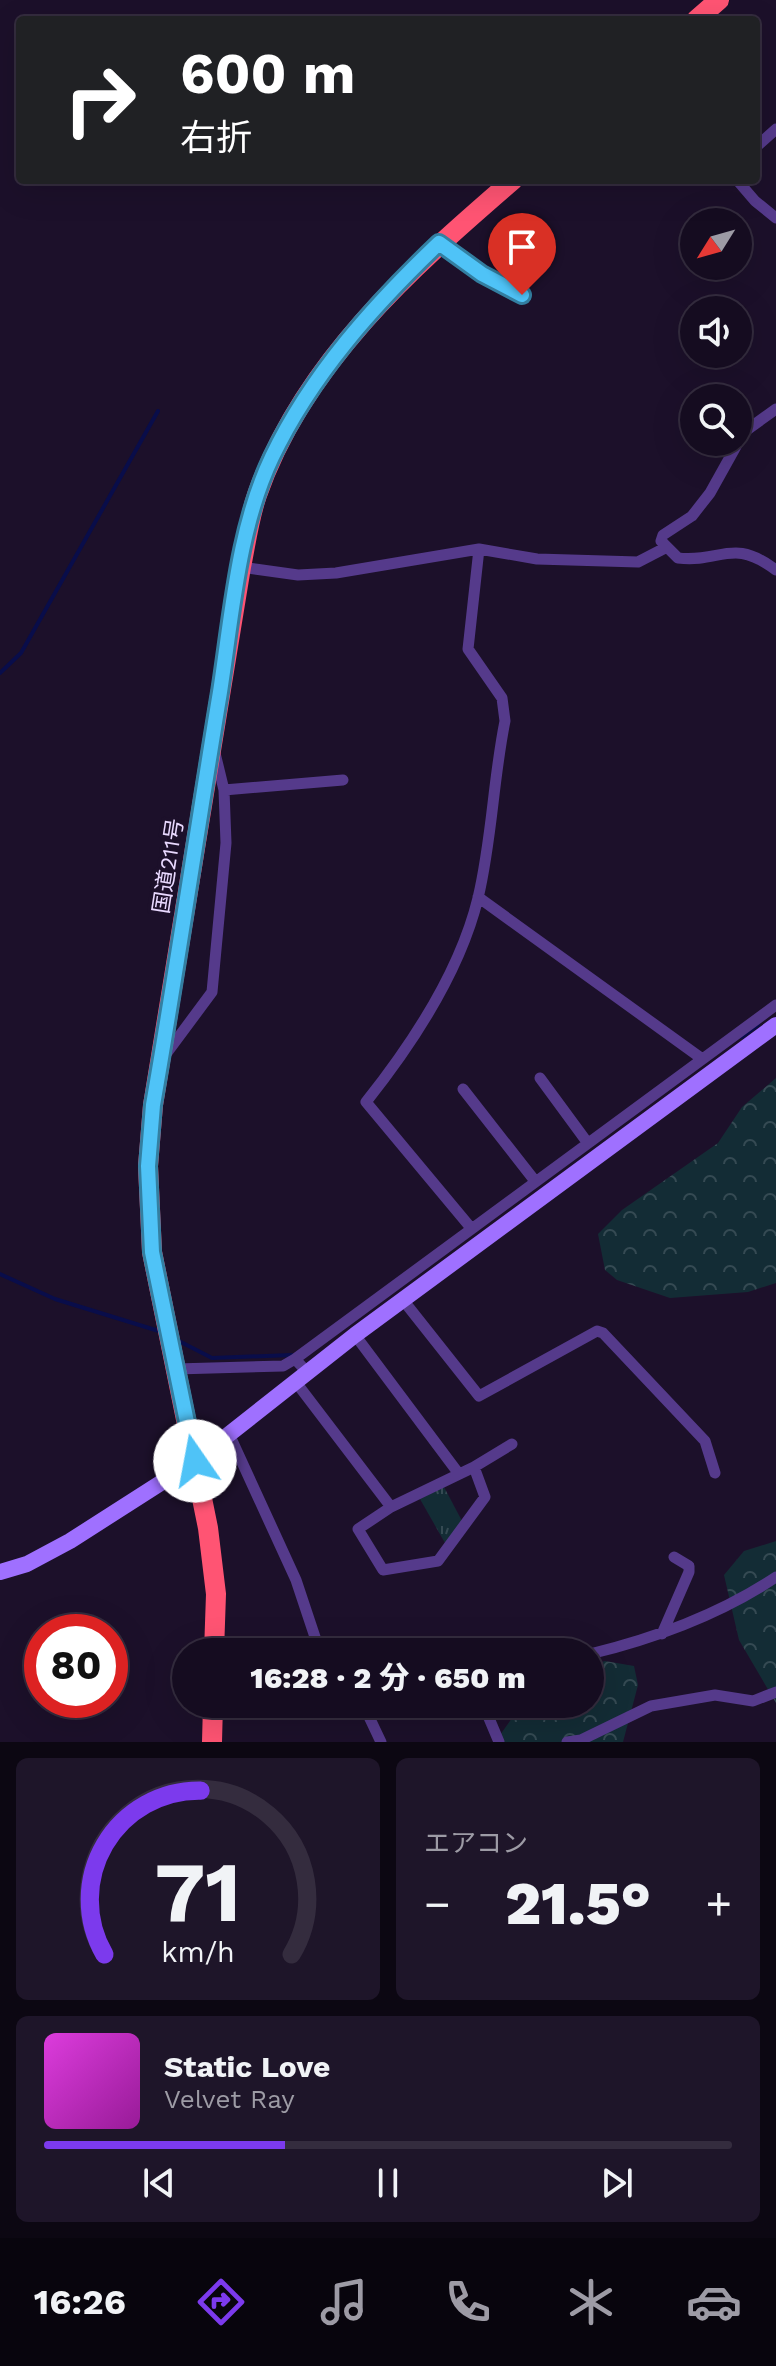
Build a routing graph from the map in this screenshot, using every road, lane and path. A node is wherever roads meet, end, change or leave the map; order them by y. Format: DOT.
graph roads {
  1 [pos="719,0"];
  2 [pos="701,16"];
  3 [pos="776,129"];
  4 [pos="760,143"];
  5 [pos="508,184"];
  6 [pos="740,184"];
  7 [pos="776,218"];
  8 [pos="439,243"];
  9 [pos="522,295"];
  10 [pos="776,409"];
  11 [pos="665,548"];
  12 [pos="479,549"];
  13 [pos="241,567"];
  14 [pos="776,570"];
  15 [pos="211,744"];
  16 [pos="343,780"];
  17 [pos="224,790"];
  18 [pos="478,897"];
  19 [pos="776,1005"];
  20 [pos="776,1025"];
  21 [pos="701,1058"];
  22 [pos="161,1060"];
  23 [pos="540,1078"];
  24 [pos="463,1089"];
  25 [pos="587,1142"];
  26 [pos="535,1181"];
  27 [pos="471,1228"];
  28 [pos="403,1300"];
  29 [pos="355,1335"];
  30 [pos="176,1369"];
  31 [pos="299,1371"];
  32 [pos="230,1436"];
  33 [pos="512,1444"];
  34 [pos="195,1461"];
  35 [pos="474,1467"];
  36 [pos="715,1473"];
  37 [pos="459,1474"];
  38 [pos="391,1507"];
  39 [pos="674,1557"];
  40 [pos="0,1572"];
  41 [pos="776,1577"];
  42 [pos="662,1634"];
  43 [pos="214,1638"];
  44 [pos="315,1638"];
  45 [pos="604,1650"];
  46 [pos="776,1692"];
  47 [pos="213,1718"];
  48 [pos="370,1718"];
  49 [pos="489,1718"];
  50 [pos="212,1742"];
  51 [pos="381,1742"];
  52 [pos="499,1742"];
  53 [pos="567,1742"];
  1 -- 2 [label="highway"];
  3 -- 4 [label="street"];
  5 -- 8 [label="highway, 国道211号"];
  6 -- 7 [label="street"];
  8 -- 9 [label="street"];
  8 -- 13 [label="highway, 国道211号"];
  10 -- 11 [label="street"];
  11 -- 12 [label="street"];
  11 -- 14 [label="street"];
  12 -- 13 [label="street"];
  12 -- 18 [label="street"];
  13 -- 15 [label="highway, 国道211号"];
  15 -- 17 [label="street"];
  15 -- 22 [label="highway, 国道211号"];
  16 -- 17 [label="street"];
  17 -- 22 [label="street"];
  18 -- 21 [label="street"];
  18 -- 27 [label="street"];
  19 -- 21 [label="street"];
  20 -- 28 [label="street"];
  21 -- 25 [label="street"];
  22 -- 30 [label="highway, 国道211号"];
  23 -- 25 [label="street"];
  24 -- 26 [label="street"];
  25 -- 26 [label="street"];
  26 -- 27 [label="street"];
  27 -- 31 [label="street"];
  28 -- 29 [label="street"];
  28 -- 36 [label="street"];
  29 -- 31 [label="street"];
  29 -- 37 [label="street"];
  30 -- 31 [label="street"];
  30 -- 34 [label="highway, 国道211号"];
  31 -- 32 [label="street"];
  31 -- 38 [label="street"];
  32 -- 34 [label="street"];
  32 -- 44 [label="street"];
  33 -- 35 [label="street"];
  34 -- 40 [label="street"];
  34 -- 43 [label="highway, 国道211号"];
  35 -- 37 [label="street"];
  35 -- 38 [label="street"];
  37 -- 38 [label="street"];
  39 -- 42 [label="street"];
  41 -- 42 [label="street"];
  42 -- 45 [label="street"];
  46 -- 53 [label="street"];
  47 -- 50 [label="highway"];
  48 -- 51 [label="street"];
  49 -- 52 [label="street"];
}
